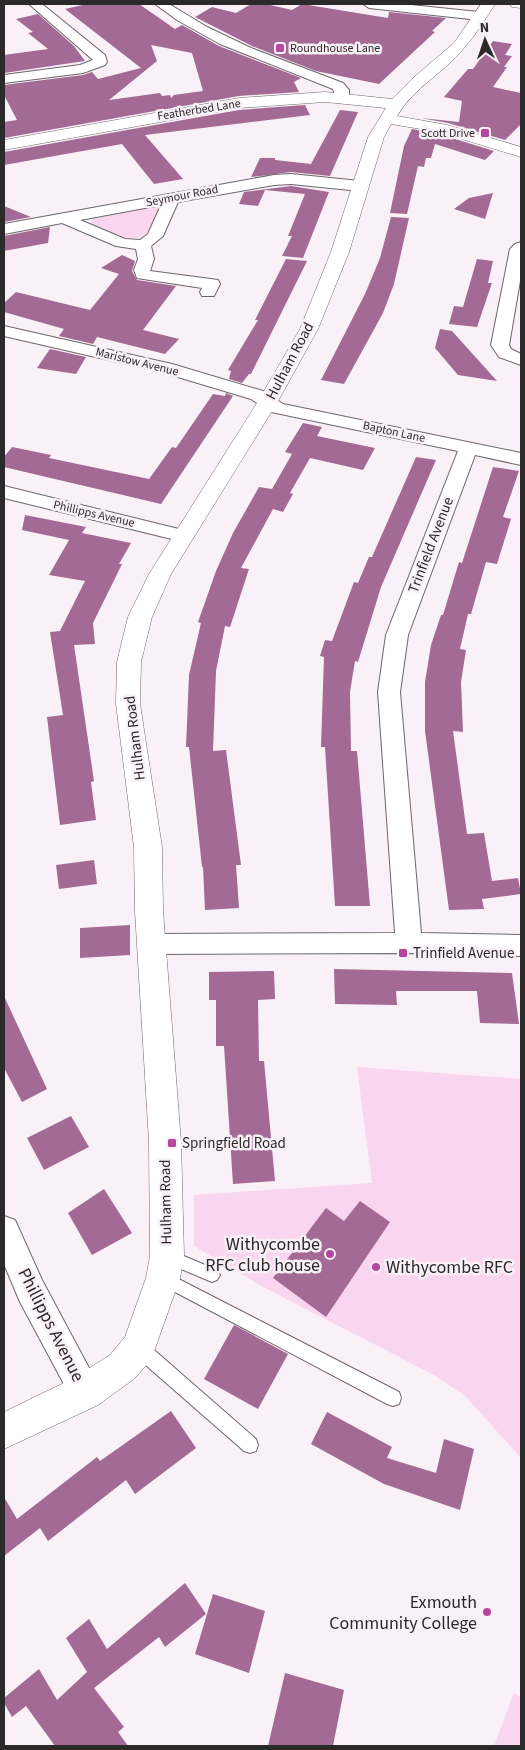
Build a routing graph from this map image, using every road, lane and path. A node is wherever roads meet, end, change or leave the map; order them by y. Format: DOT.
graph roads {
  1 [pos="34,4"];
  2 [pos="161,4"];
  3 [pos="369,4"];
  4 [pos="516,4"];
  5 [pos="521,4"];
  6 [pos="483,10"];
  7 [pos="4,79"];
  8 [pos="342,98"];
  9 [pos="391,112"];
  10 [pos="4,145"];
  11 [pos="519,149"];
  12 [pos="360,186"];
  13 [pos="172,198"];
  14 [pos="64,219"];
  15 [pos="4,229"];
  16 [pos="143,245"];
  17 [pos="521,247"];
  18 [pos="208,292"];
  19 [pos="4,331"];
  20 [pos="521,360"];
  21 [pos="267,403"];
  22 [pos="469,447"];
  23 [pos="521,459"];
  24 [pos="4,492"];
  25 [pos="184,536"];
  26 [pos="409,943"];
  27 [pos="152,944"];
  28 [pos="521,946"];
  29 [pos="4,1230"];
  30 [pos="165,1267"];
  31 [pos="212,1274"];
  32 [pos="139,1348"];
  33 [pos="85,1392"];
  34 [pos="393,1398"];
  35 [pos="4,1431"];
  36 [pos="250,1445"];
  1 -- 7 [label="street"];
  2 -- 8 [label="street"];
  3 -- 6 [label="street"];
  4 -- 5 [label="street"];
  6 -- 9 [label="street, Hulham Road"];
  8 -- 9 [label="street, Featherbed Lane"];
  8 -- 10 [label="street, Featherbed Lane"];
  9 -- 11 [label="street, Featherbed Lane"];
  9 -- 12 [label="street, Hulham Road"];
  12 -- 13 [label="street, Seymour Road"];
  12 -- 21 [label="street, Hulham Road"];
  13 -- 14 [label="street, Seymour Road"];
  13 -- 16 [label="street"];
  14 -- 15 [label="street, Seymour Road"];
  14 -- 16 [label="street"];
  16 -- 18 [label="street"];
  17 -- 20 [label="street"];
  19 -- 21 [label="street, Maristow Avenue"];
  21 -- 22 [label="street, Bapton Lane"];
  21 -- 25 [label="street, Hulham Road"];
  22 -- 23 [label="street, Bapton Lane"];
  22 -- 26 [label="street, Trinfield Avenue"];
  24 -- 25 [label="street, Phillipps Avenue"];
  25 -- 27 [label="street, Hulham Road"];
  26 -- 27 [label="street"];
  26 -- 28 [label="street"];
  27 -- 30 [label="street, Hulham Road"];
  29 -- 33 [label="street, Phillipps Avenue"];
  30 -- 31 [label="lane"];
  30 -- 32 [label="street, Hulham Road"];
  30 -- 34 [label="lane"];
  32 -- 33 [label="street, Hulham Road"];
  32 -- 36 [label="lane"];
  33 -- 35 [label="street, Hulham Road"];
}
